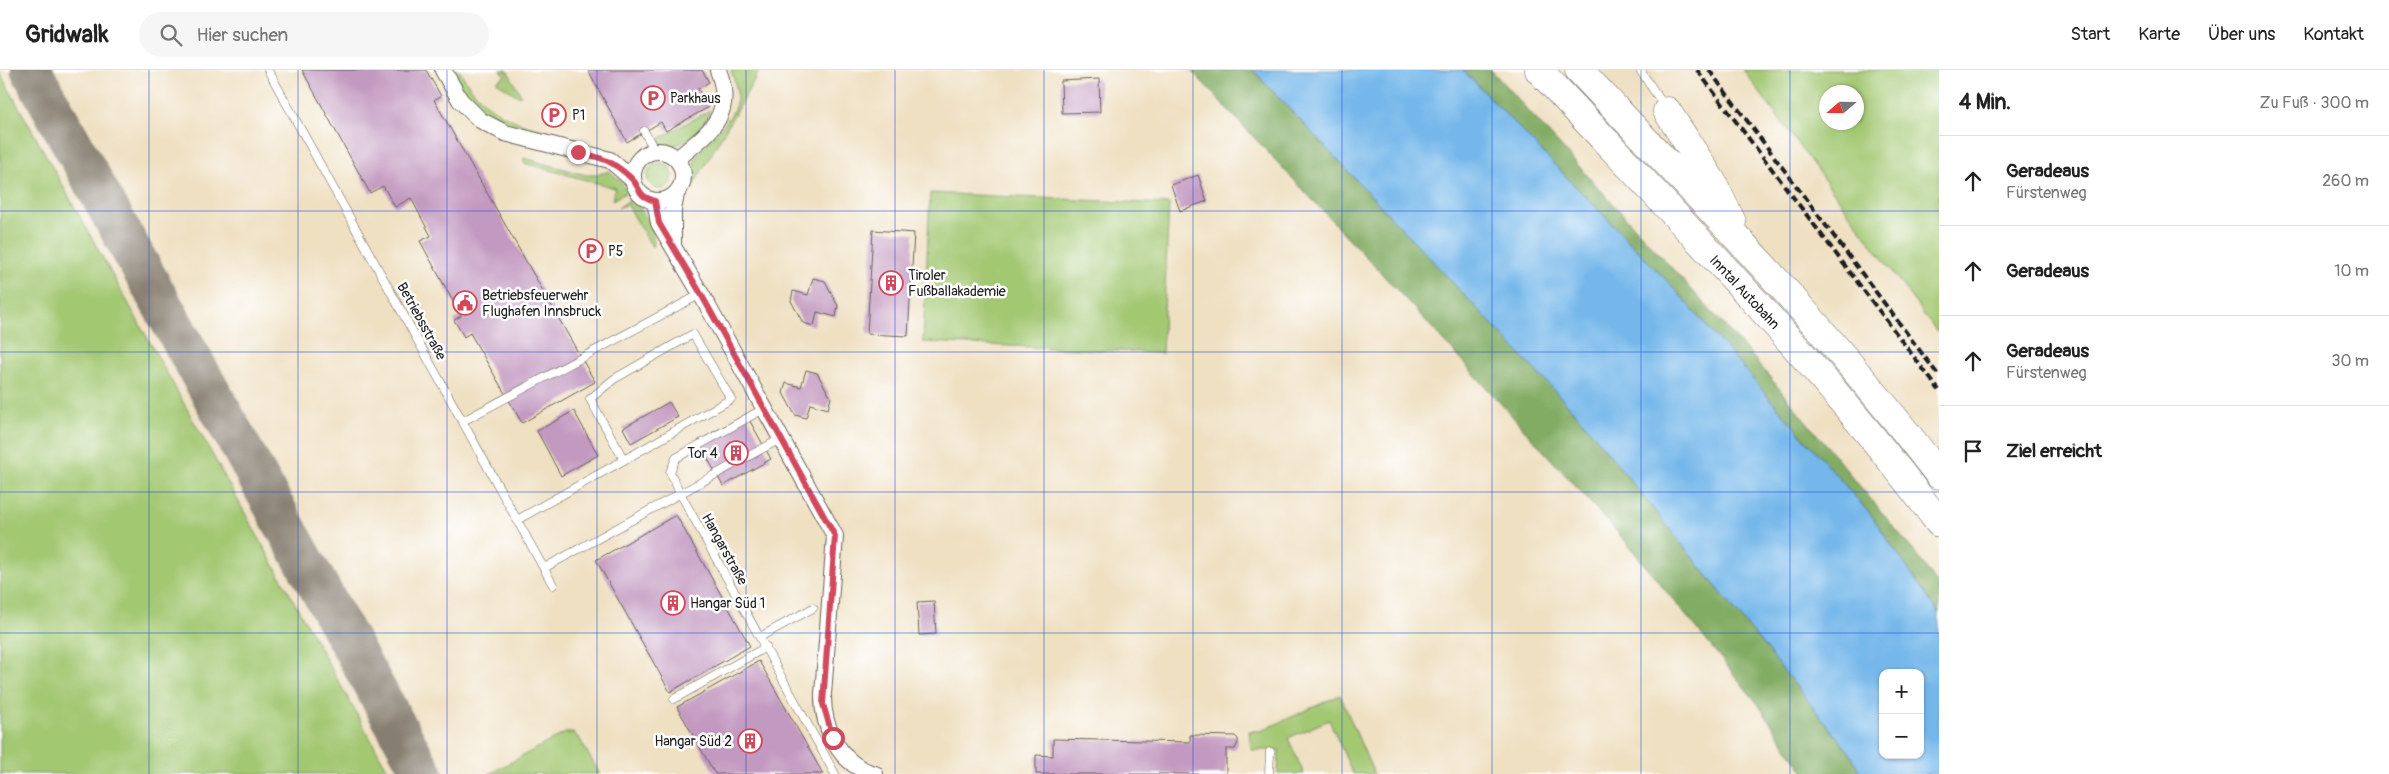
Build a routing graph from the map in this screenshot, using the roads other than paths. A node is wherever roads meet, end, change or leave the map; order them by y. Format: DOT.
graph roads {
  1 [pos="268,70"];
  2 [pos="443,70"];
  3 [pos="718,70"];
  4 [pos="1539,70"];
  5 [pos="1579,70"];
  6 [pos="1640,70"];
  7 [pos="1667,111"];
  8 [pos="644,131"];
  9 [pos="655,151"];
  10 [pos="676,158"];
  11 [pos="633,180"];
  12 [pos="676,194"];
  13 [pos="655,201"];
  14 [pos="673,244"];
  15 [pos="1743,246"];
  16 [pos="701,294"];
  17 [pos="765,408"];
  18 [pos="463,421"];
  19 [pos="782,438"];
  20 [pos="624,460"];
  21 [pos="1939,475"];
  22 [pos="680,493"];
  23 [pos="518,520"];
  24 [pos="1939,523"];
  25 [pos="544,568"];
  26 [pos="553,585"];
  27 [pos="813,608"];
  28 [pos="760,637"];
  29 [pos="766,647"];
  30 [pos="674,699"];
  31 [pos="1270,752"];
  32 [pos="835,774"];
  33 [pos="875,774"];
  34 [pos="1269,774"];
  1 -- 18 [label="lane, Betriebsstraße"];
  2 -- 11 [label="street"];
  3 -- 10 [label="street"];
  4 -- 24 [label="highway, Inntal Autobahn"];
  5 -- 15 [label="highway, Inntal Autobahn"];
  6 -- 7 [label="lane"];
  7 -- 15 [label="highway"];
  8 -- 9 [label="lane"];
  9 -- 10 [label="street"];
  9 -- 11 [label="street"];
  10 -- 12 [label="street"];
  11 -- 13 [label="street"];
  12 -- 13 [label="street"];
  12 -- 14 [label="street"];
  13 -- 14 [label="street"];
  14 -- 16 [label="street"];
  15 -- 21 [label="highway, Inntal Autobahn"];
  16 -- 17 [label="street"];
  16 -- 18 [label="lane"];
  17 -- 19 [label="street"];
  17 -- 22 [label="lane, Hangarstraße"];
  18 -- 23 [label="lane, Betriebsstraße"];
  19 -- 22 [label="lane"];
  19 -- 33 [label="street"];
  20 -- 20 [label="lane"];
  20 -- 23 [label="lane"];
  22 -- 25 [label="lane"];
  22 -- 28 [label="lane, Hangarstraße"];
  23 -- 25 [label="lane, Betriebsstraße"];
  25 -- 26 [label="lane, Betriebsstraße"];
  27 -- 28 [label="lane"];
  28 -- 29 [label="lane, Hangarstraße"];
  29 -- 30 [label="lane"];
  29 -- 32 [label="lane, Hangarstraße"];
  31 -- 34 [label="lane"];
}
